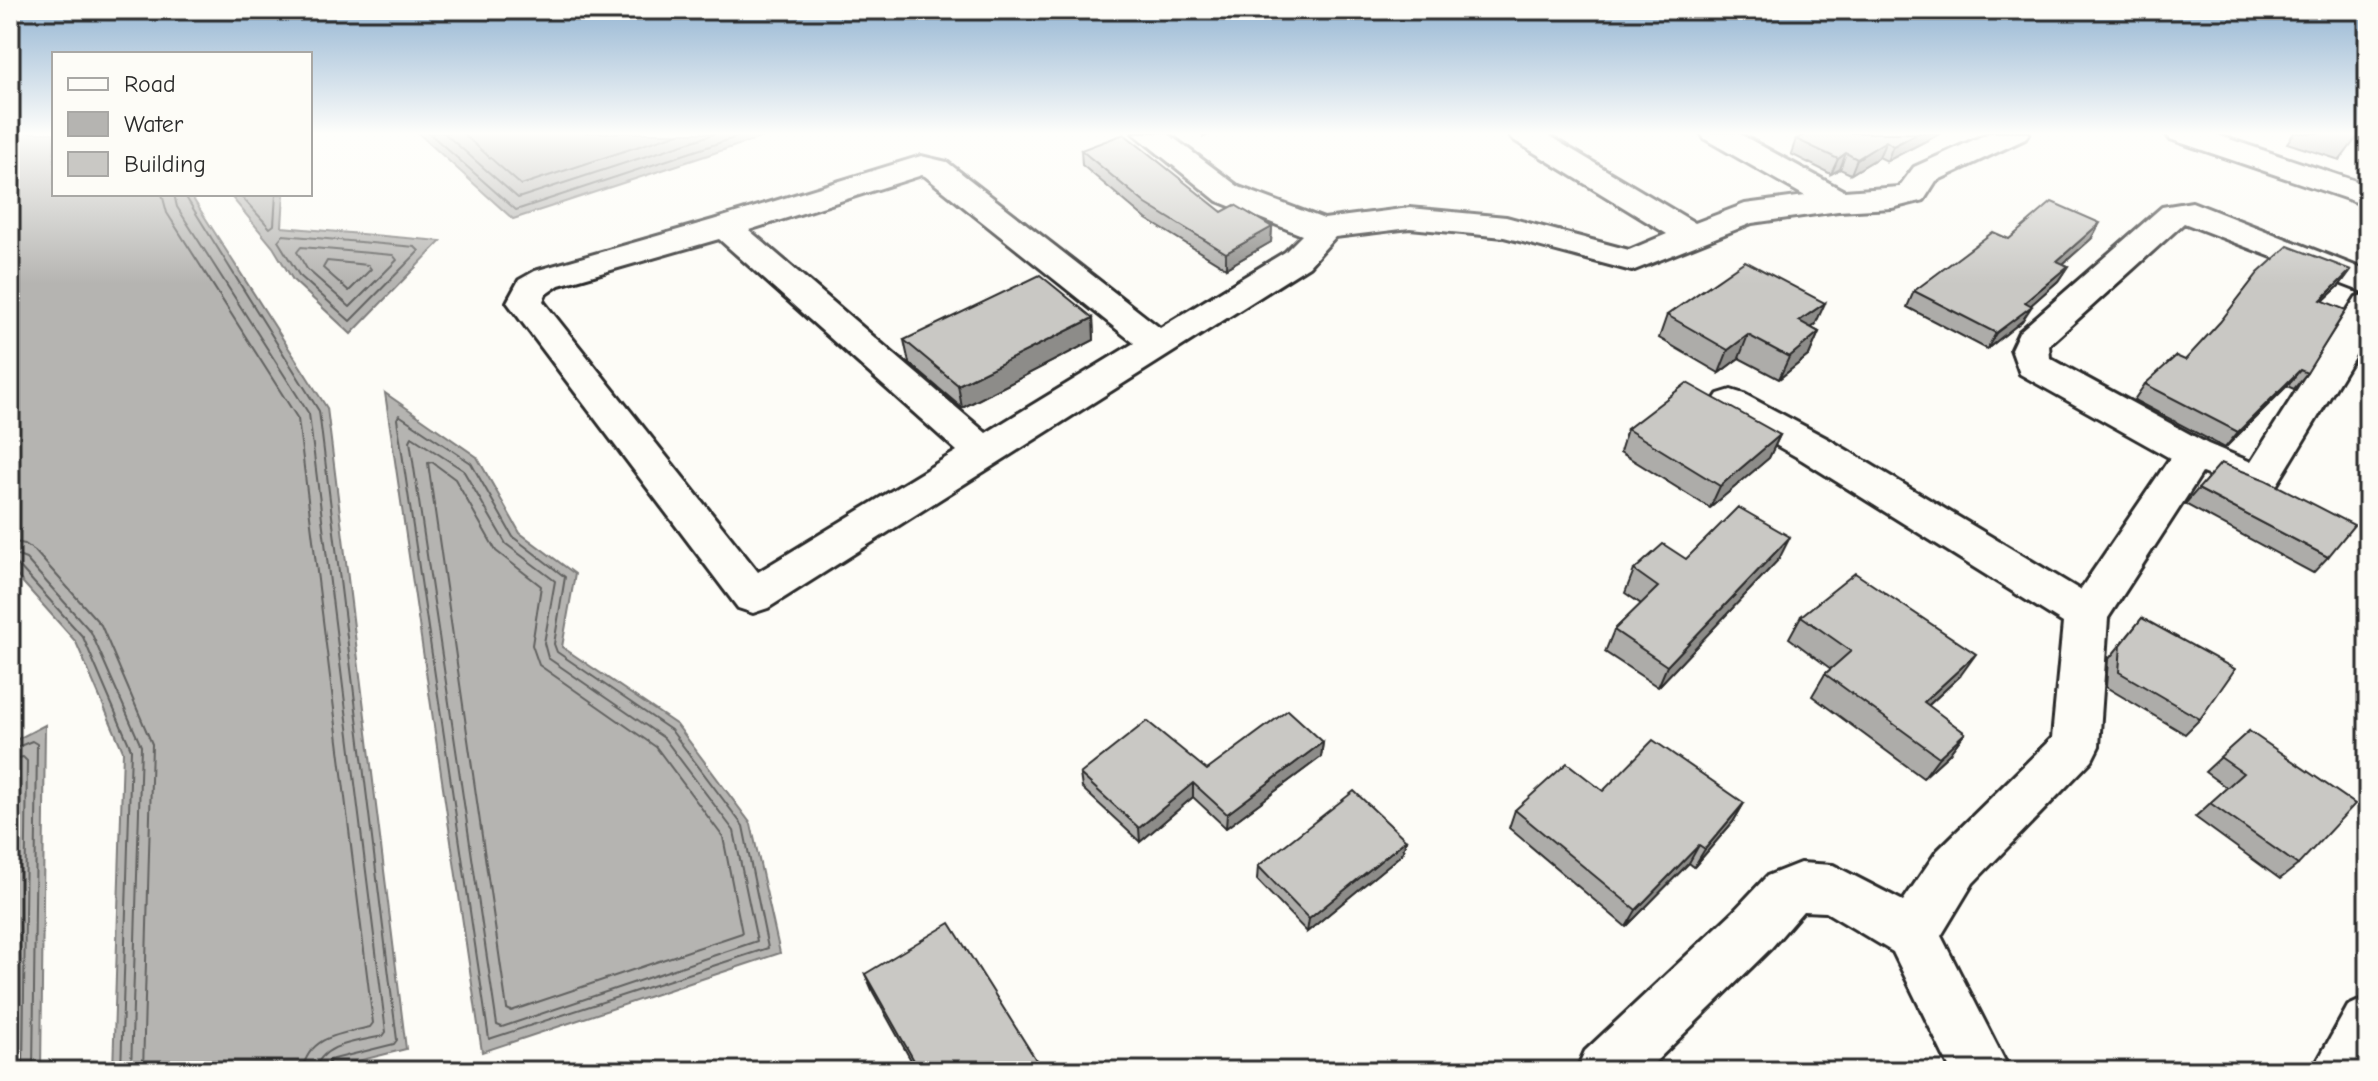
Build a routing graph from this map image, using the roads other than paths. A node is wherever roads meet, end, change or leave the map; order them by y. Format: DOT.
graph roads {
  1 [pos="857,183"];
  2 [pos="951,183"];
  3 [pos="1214,183"];
  4 [pos="1606,183"];
  5 [pos="1807,183"];
  6 [pos="1916,183"];
  7 [pos="2331,183"];
  8 [pos="2368,196"];
  9 [pos="1838,201"];
  10 [pos="725,227"];
  11 [pos="1321,229"];
  12 [pos="1691,235"];
  13 [pos="2368,283"];
  14 [pos="2368,305"];
  15 [pos="1159,345"];
  16 [pos="1731,403"];
  17 [pos="983,452"];
  18 [pos="2194,454"];
  19 [pos="2086,615"];
  20 [pos="1912,934"];
  21 [pos="2368,1025"];
  22 [pos="1605,1071"];
  23 [pos="1981,1071"];
  24 [pos="2341,1071"];
  1 -- 10 [label="street"];
  2 -- 15 [label="street"];
  3 -- 11 [label="street"];
  4 -- 12 [label="street"];
  5 -- 9 [label="street"];
  6 -- 9 [label="street"];
  7 -- 8 [label="street"];
  9 -- 12 [label="street"];
  10 -- 17 [label="street"];
  10 -- 17 [label="street"];
  11 -- 12 [label="street"];
  11 -- 15 [label="street"];
  13 -- 18 [label="street"];
  14 -- 18 [label="street"];
  15 -- 17 [label="street"];
  16 -- 19 [label="street"];
  18 -- 19 [label="street"];
  19 -- 20 [label="street"];
  20 -- 22 [label="street"];
  20 -- 23 [label="street"];
  21 -- 24 [label="street"];
}
